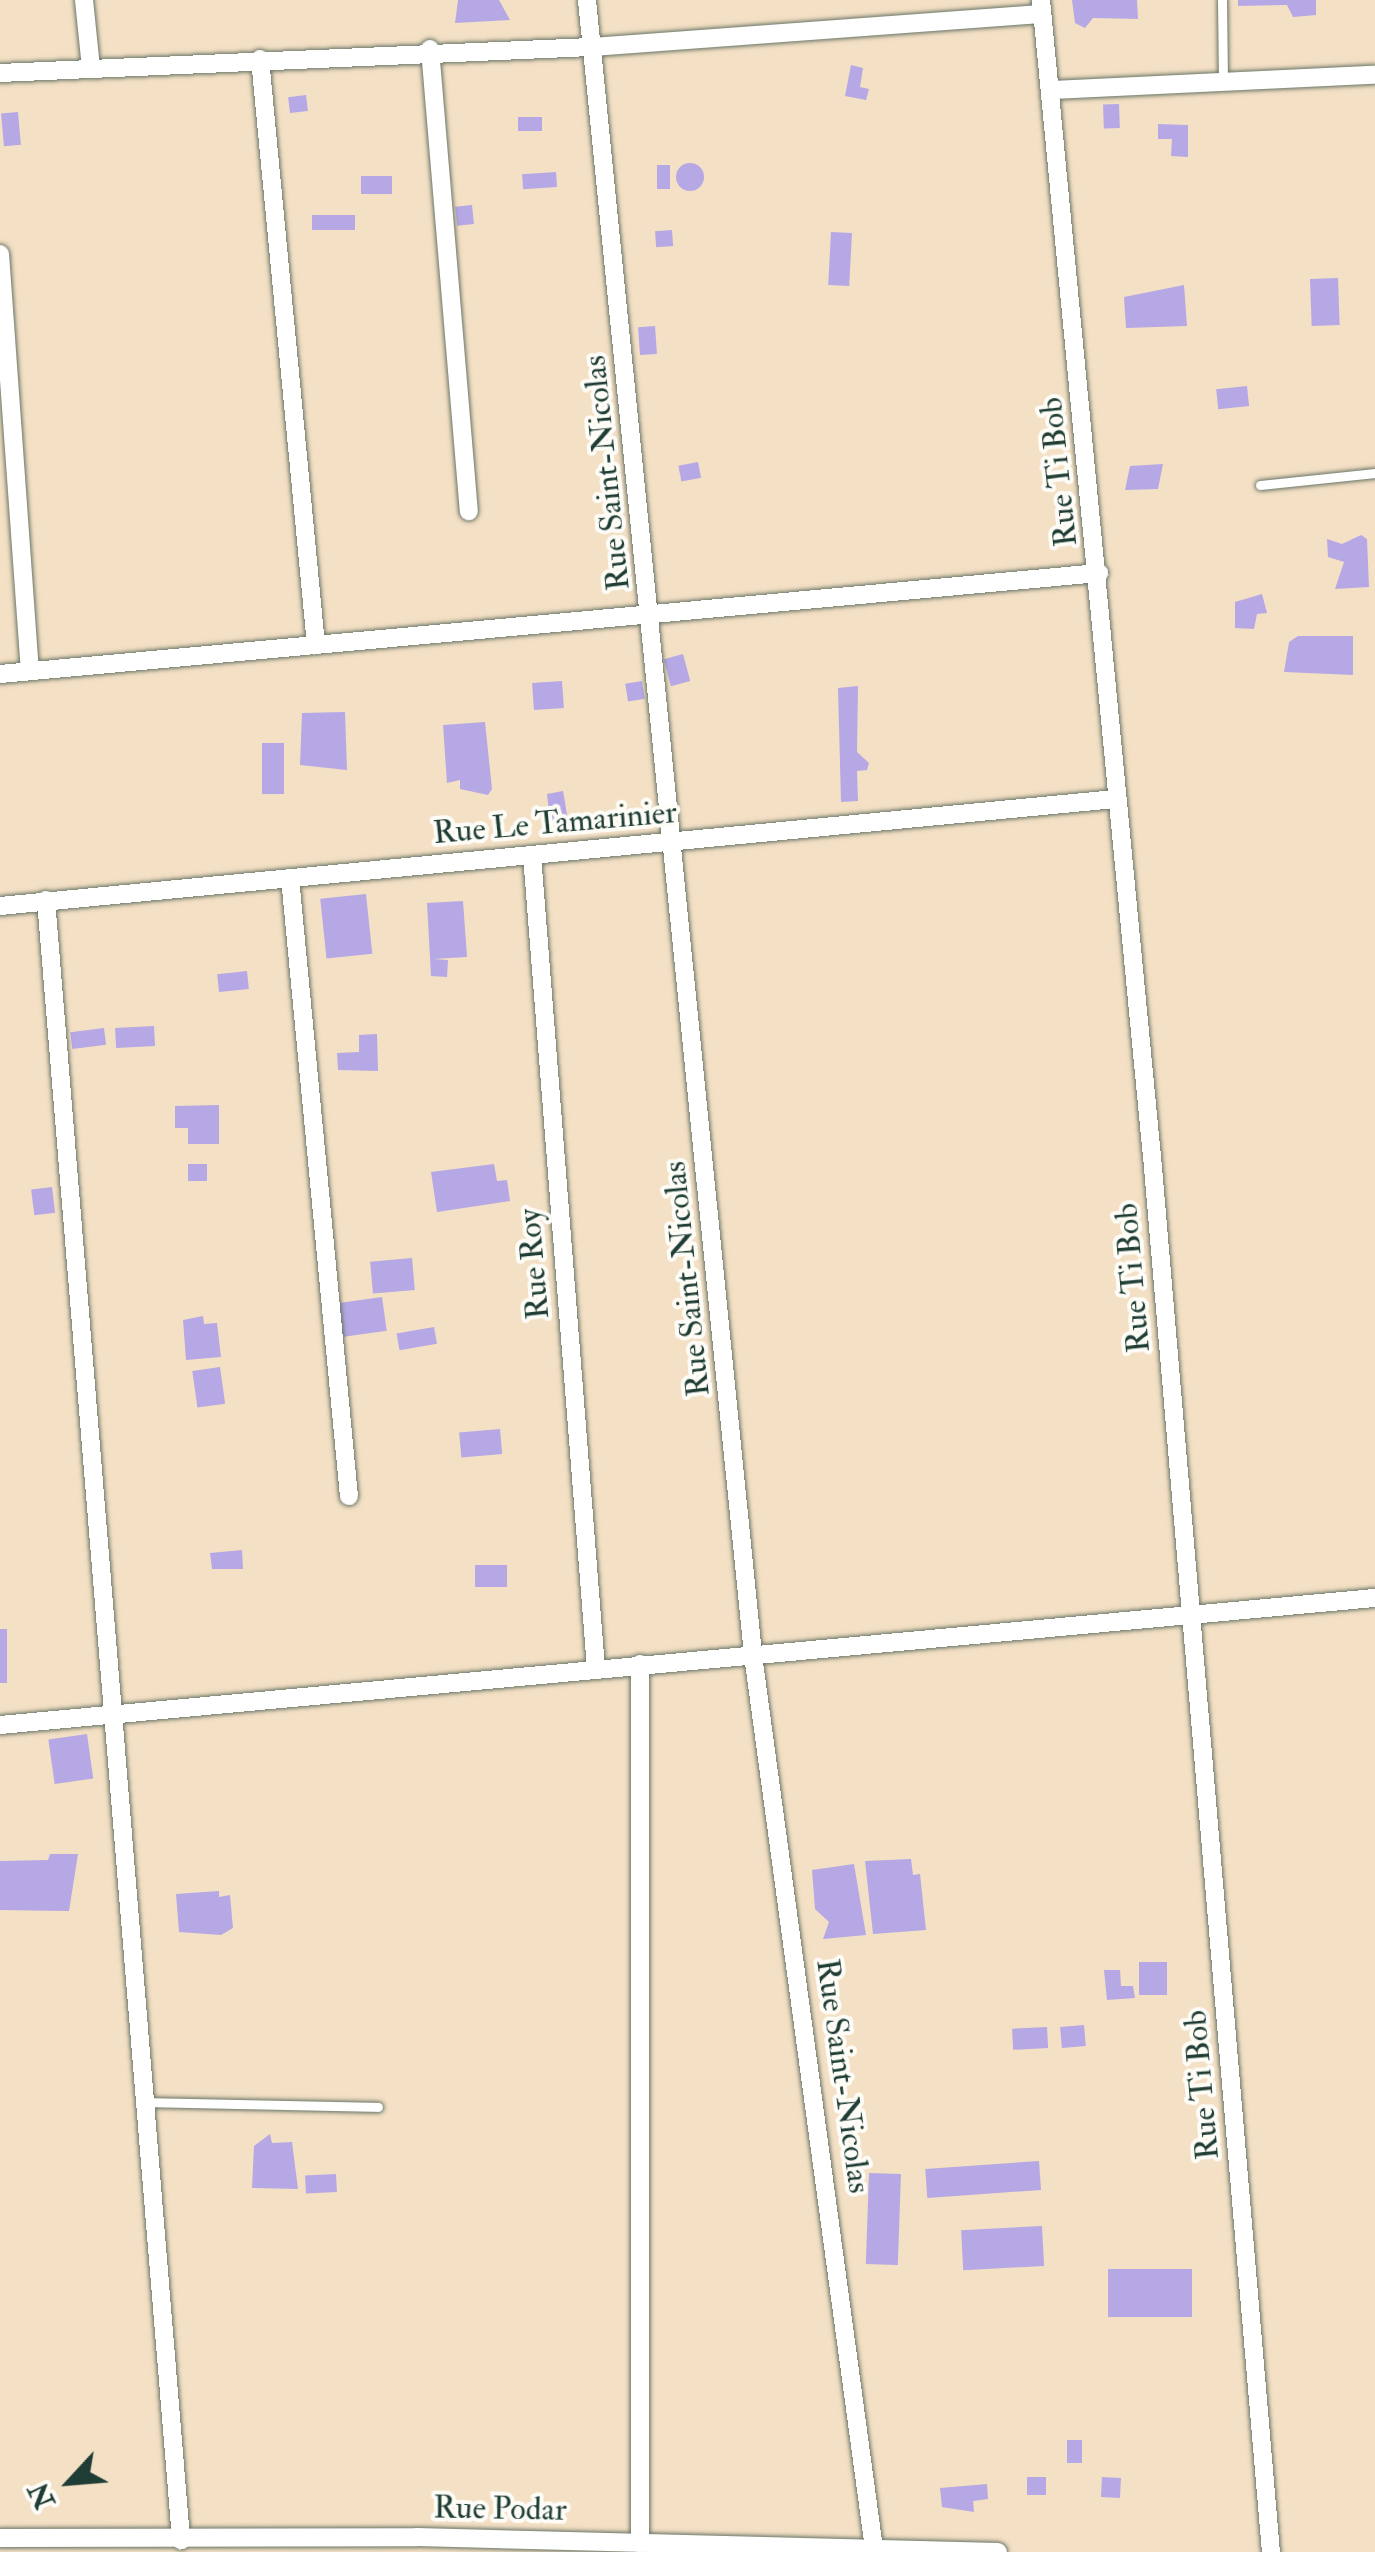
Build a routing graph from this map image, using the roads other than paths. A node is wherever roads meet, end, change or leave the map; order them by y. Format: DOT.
graph roads {
  1 [pos="84,0"];
  2 [pos="587,0"];
  3 [pos="1222,0"];
  4 [pos="1041,7"];
  5 [pos="591,47"];
  6 [pos="430,50"];
  7 [pos="260,59"];
  8 [pos="92,68"];
  9 [pos="0,73"];
  10 [pos="1375,75"];
  11 [pos="1223,78"];
  12 [pos="1051,90"];
  13 [pos="0,254"];
  14 [pos="1375,473"];
  15 [pos="1260,484"];
  16 [pos="469,511"];
  17 [pos="1099,573"];
  18 [pos="653,614"];
  19 [pos="316,645"];
  20 [pos="30,672"];
  21 [pos="0,674"];
  22 [pos="1115,800"];
  23 [pos="675,842"];
  24 [pos="532,856"];
  25 [pos="290,878"];
  26 [pos="46,900"];
  27 [pos="0,906"];
  28 [pos="349,1496"];
  29 [pos="1375,1598"];
  30 [pos="1193,1614"];
  31 [pos="753,1655"];
  32 [pos="640,1664"];
  33 [pos="596,1668"];
  34 [pos="109,1716"];
  35 [pos="0,1725"];
  36 [pos="143,2102"];
  37 [pos="378,2107"];
  38 [pos="0,2538"];
  39 [pos="181,2540"];
  40 [pos="640,2543"];
  41 [pos="460,2546"];
  42 [pos="93,2547"];
  43 [pos="874,2549"];
  44 [pos="914,2551"];
  45 [pos="998,2552"];
  46 [pos="1271,2552"];
  1 -- 8 [label="street"];
  2 -- 5 [label="street, Rue Saint-Nicolas"];
  3 -- 11 [label="lane"];
  4 -- 5 [label="street"];
  4 -- 12 [label="street, Rue Ti Bob"];
  5 -- 6 [label="street"];
  5 -- 18 [label="street, Rue Saint-Nicolas"];
  6 -- 7 [label="street"];
  6 -- 16 [label="street"];
  7 -- 8 [label="street"];
  7 -- 19 [label="street"];
  8 -- 9 [label="street"];
  10 -- 11 [label="street"];
  11 -- 12 [label="street"];
  12 -- 17 [label="street, Rue Ti Bob"];
  13 -- 20 [label="street"];
  14 -- 15 [label="lane"];
  17 -- 18 [label="street"];
  17 -- 22 [label="street, Rue Ti Bob"];
  18 -- 19 [label="street"];
  18 -- 23 [label="street, Rue Saint-Nicolas"];
  19 -- 20 [label="street"];
  20 -- 21 [label="street"];
  22 -- 23 [label="street, Rue Le Tamarinier"];
  22 -- 30 [label="street, Rue Ti Bob"];
  23 -- 24 [label="street, Rue Le Tamarinier"];
  23 -- 31 [label="street, Rue Saint-Nicolas"];
  24 -- 25 [label="street, Rue Le Tamarinier"];
  24 -- 33 [label="street, Rue Roy"];
  25 -- 26 [label="street, Rue Le Tamarinier"];
  25 -- 28 [label="street"];
  26 -- 27 [label="street, Rue Le Tamarinier"];
  26 -- 34 [label="street"];
  29 -- 30 [label="street"];
  30 -- 31 [label="street"];
  30 -- 46 [label="street, Rue Ti Bob"];
  31 -- 32 [label="street"];
  31 -- 43 [label="street, Rue Saint-Nicolas"];
  32 -- 33 [label="street"];
  32 -- 40 [label="street"];
  33 -- 34 [label="street"];
  34 -- 35 [label="street"];
  34 -- 36 [label="street"];
  36 -- 37 [label="lane"];
  36 -- 39 [label="street"];
  38 -- 42 [label="street, Rue Podar"];
  39 -- 41 [label="street, Rue Podar"];
  39 -- 42 [label="street, Rue Podar"];
  40 -- 41 [label="street, Rue Podar"];
  40 -- 43 [label="street, Rue Podar"];
  43 -- 44 [label="street, Rue Podar"];
  44 -- 45 [label="street, Rue Podar"];
}
